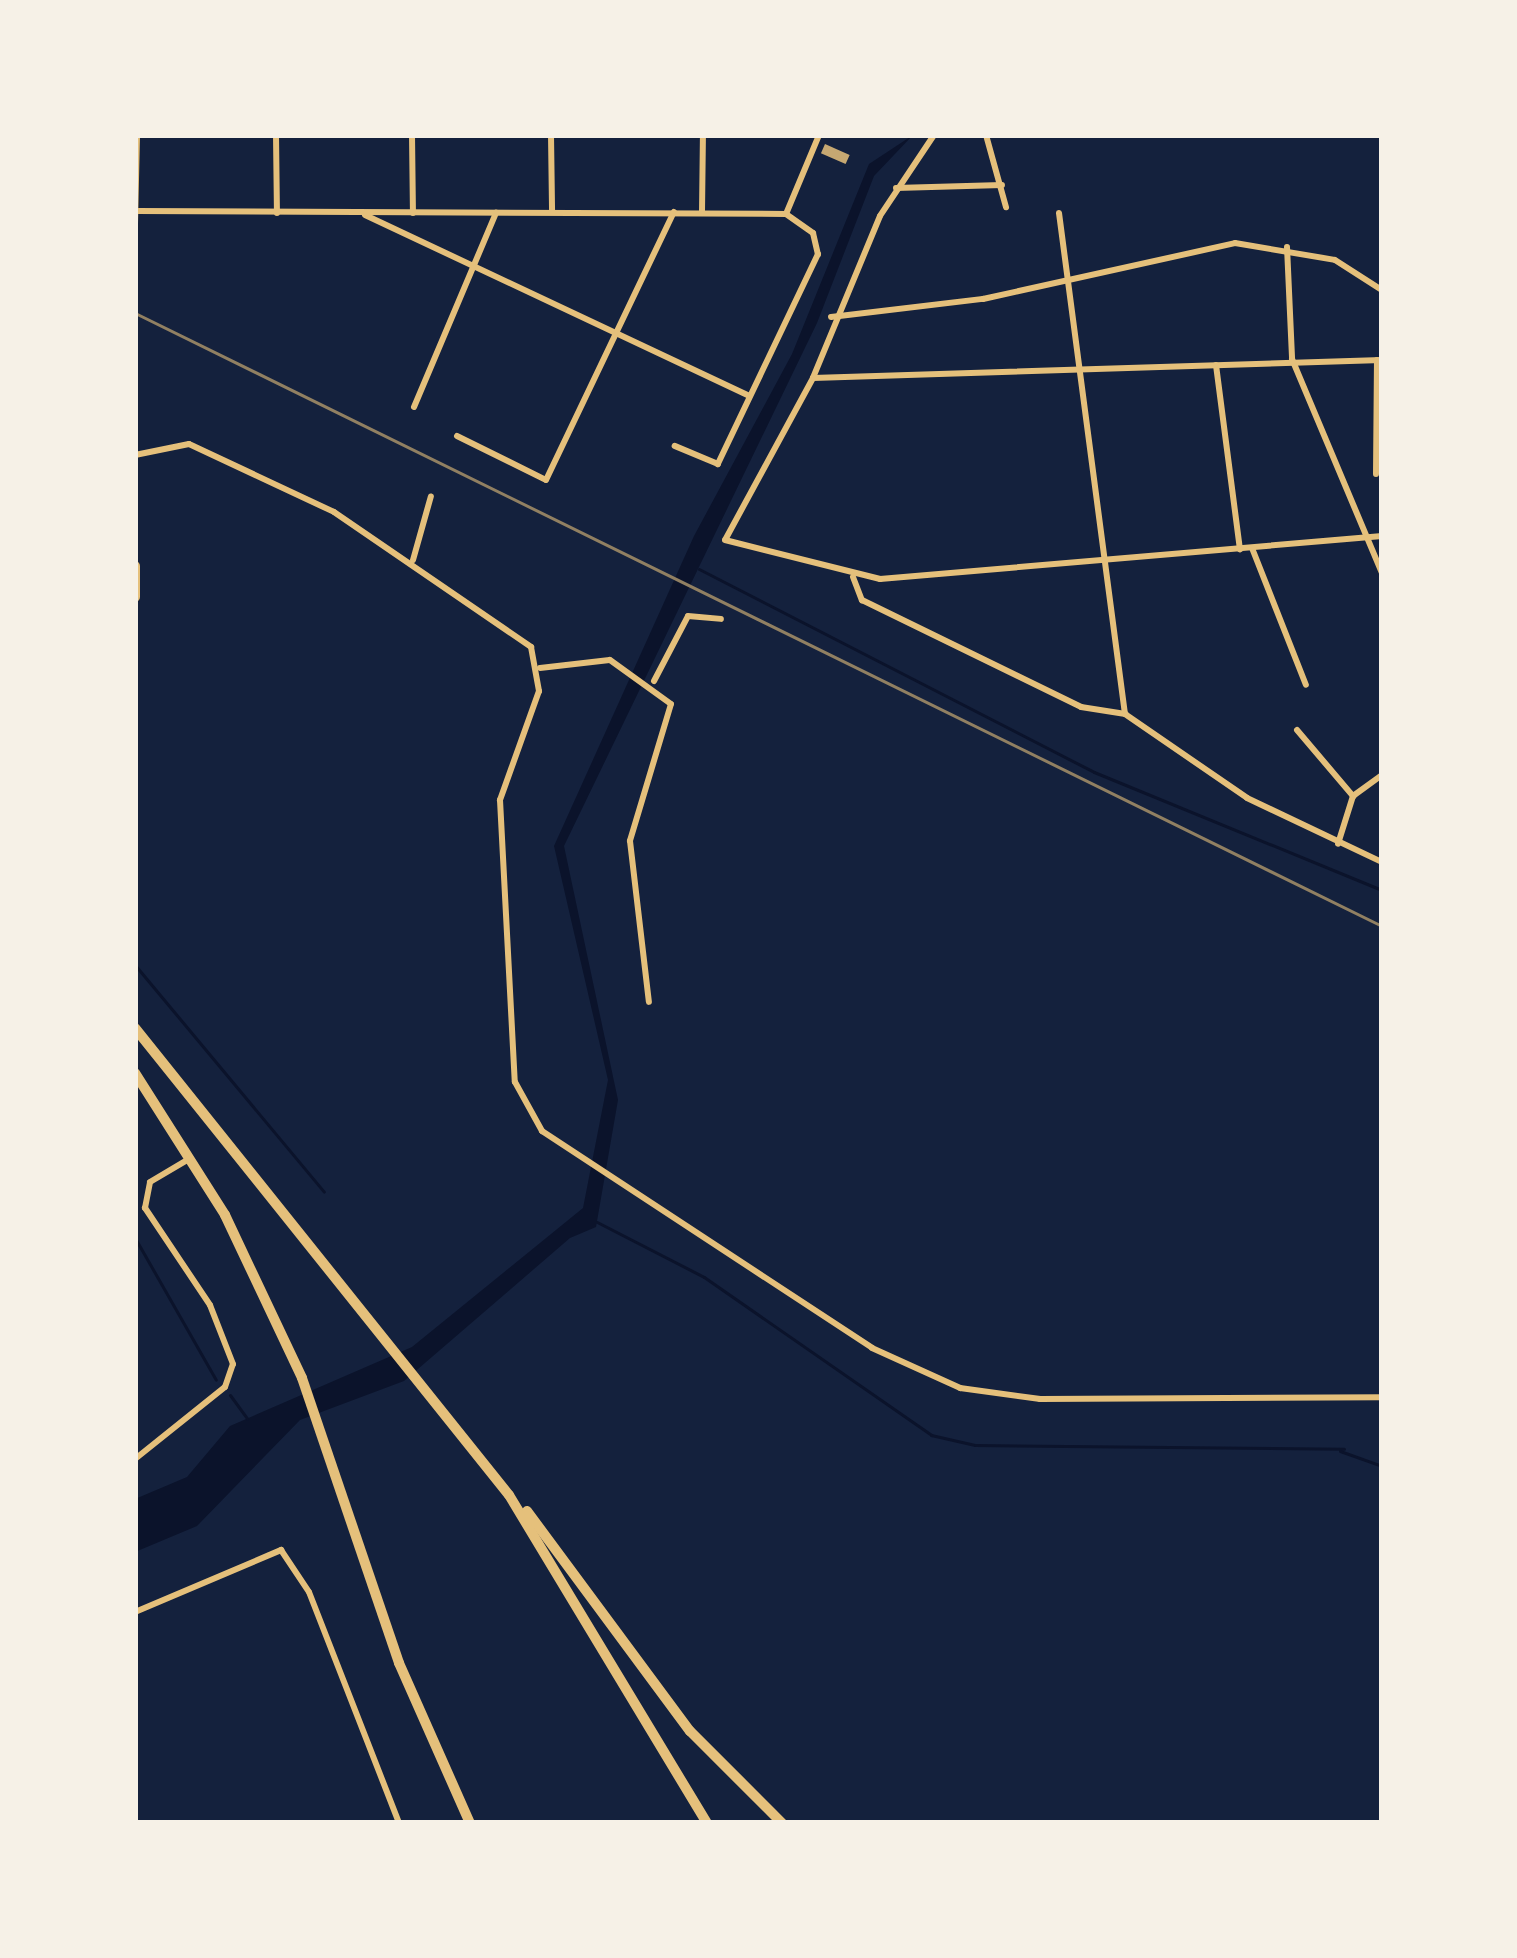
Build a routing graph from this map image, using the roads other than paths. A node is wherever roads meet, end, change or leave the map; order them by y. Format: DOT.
graph roads {
  1 [pos="137,135"];
  2 [pos="276,135"];
  3 [pos="412,135"];
  4 [pos="551,135"];
  5 [pos="703,135"];
  6 [pos="819,135"];
  7 [pos="934,135"];
  8 [pos="986,135"];
  9 [pos="1002,184"];
  10 [pos="896,188"];
  11 [pos="1006,207"];
  12 [pos="137,211"];
  13 [pos="552,211"];
  14 [pos="277,212"];
  15 [pos="674,212"];
  16 [pos="702,212"];
  17 [pos="361,213"];
  18 [pos="413,213"];
  19 [pos="496,213"];
  20 [pos="1059,213"];
  21 [pos="786,214"];
  22 [pos="135,224"];
  23 [pos="1287,247"];
  24 [pos="477,268"];
  25 [pos="1067,274"];
  26 [pos="1382,290"];
  27 [pos="832,317"];
  28 [pos="615,335"];
  29 [pos="1292,359"];
  30 [pos="1380,360"];
  31 [pos="1216,365"];
  32 [pos="1079,369"];
  33 [pos="813,378"];
  34 [pos="749,397"];
  35 [pos="414,407"];
  36 [pos="457,436"];
  37 [pos="675,446"];
  38 [pos="135,455"];
  39 [pos="1376,475"];
  40 [pos="431,496"];
  41 [pos="1382,536"];
  42 [pos="1369,537"];
  43 [pos="1252,548"];
  44 [pos="1240,549"];
  45 [pos="413,560"];
  46 [pos="1105,564"];
  47 [pos="135,566"];
  48 [pos="1382,573"];
  49 [pos="854,577"];
  50 [pos="135,596"];
  51 [pos="721,619"];
  52 [pos="540,668"];
  53 [pos="652,681"];
  54 [pos="1306,685"];
  55 [pos="1125,714"];
  56 [pos="1298,730"];
  57 [pos="1382,775"];
  58 [pos="1353,796"];
  59 [pos="1338,844"];
  60 [pos="1382,862"];
  61 [pos="649,1002"];
  62 [pos="135,1025"];
  63 [pos="136,1074"];
  64 [pos="191,1158"];
  65 [pos="1382,1397"];
  66 [pos="135,1459"];
  67 [pos="509,1495"];
  68 [pos="135,1612"];
  69 [pos="400,1823"];
  70 [pos="470,1823"];
  71 [pos="707,1823"];
  72 [pos="782,1823"];
  1 -- 12 [label="street"];
  2 -- 14 [label="street"];
  3 -- 18 [label="street"];
  4 -- 13 [label="street"];
  5 -- 16 [label="street"];
  6 -- 21 [label="street"];
  7 -- 10 [label="street"];
  8 -- 9 [label="street"];
  9 -- 10 [label="street"];
  9 -- 11 [label="street"];
  10 -- 27 [label="street"];
  12 -- 14 [label="street"];
  12 -- 22 [label="street"];
  13 -- 15 [label="street"];
  13 -- 19 [label="street"];
  14 -- 17 [label="street"];
  15 -- 16 [label="street"];
  15 -- 28 [label="street"];
  16 -- 21 [label="street"];
  17 -- 18 [label="street"];
  17 -- 24 [label="street"];
  18 -- 19 [label="street"];
  19 -- 24 [label="street"];
  20 -- 25 [label="street"];
  21 -- 34 [label="street"];
  23 -- 25 [label="street"];
  23 -- 26 [label="street"];
  23 -- 29 [label="street"];
  24 -- 28 [label="street"];
  24 -- 35 [label="street"];
  25 -- 27 [label="street"];
  25 -- 32 [label="street"];
  27 -- 33 [label="street"];
  28 -- 34 [label="street"];
  28 -- 36 [label="street"];
  29 -- 30 [label="street"];
  29 -- 31 [label="street"];
  29 -- 42 [label="street"];
  30 -- 39 [label="street"];
  31 -- 32 [label="street"];
  31 -- 44 [label="street"];
  32 -- 33 [label="street"];
  32 -- 46 [label="street"];
  33 -- 49 [label="street"];
  34 -- 37 [label="street"];
  38 -- 45 [label="street"];
  40 -- 45 [label="street"];
  41 -- 42 [label="street"];
  42 -- 43 [label="street"];
  42 -- 48 [label="street"];
  43 -- 44 [label="street"];
  43 -- 54 [label="street"];
  44 -- 46 [label="street"];
  45 -- 52 [label="street"];
  46 -- 49 [label="street"];
  46 -- 55 [label="street"];
  47 -- 50 [label="highway"];
  49 -- 55 [label="street"];
  51 -- 53 [label="street"];
  52 -- 53 [label="street"];
  52 -- 65 [label="street"];
  53 -- 61 [label="street"];
  55 -- 59 [label="street"];
  56 -- 58 [label="street"];
  57 -- 58 [label="street"];
  58 -- 59 [label="street"];
  59 -- 60 [label="street"];
  62 -- 67 [label="highway"];
  63 -- 64 [label="highway"];
  64 -- 66 [label="street"];
  64 -- 70 [label="highway"];
  67 -- 71 [label="highway"];
  67 -- 72 [label="highway"];
  68 -- 69 [label="street"];
}
